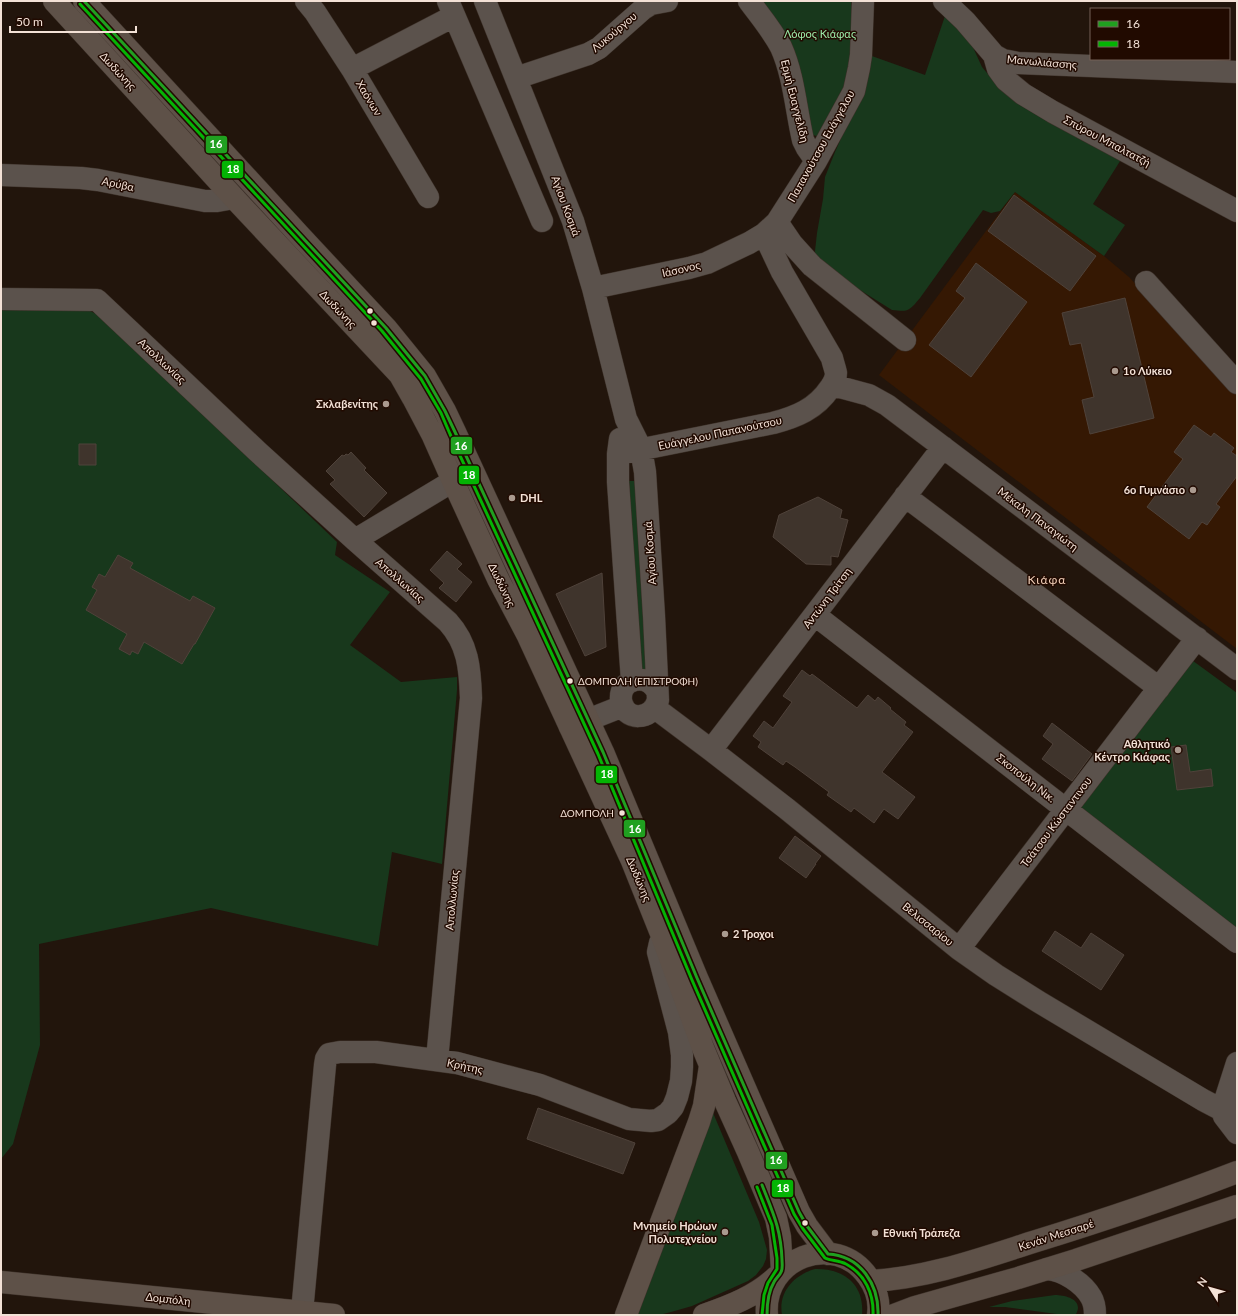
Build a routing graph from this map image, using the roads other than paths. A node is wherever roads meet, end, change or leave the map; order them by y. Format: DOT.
graph roads {
  1 [pos="54,1"];
  2 [pos="84,1"];
  3 [pos="306,1"];
  4 [pos="485,1"];
  5 [pos="667,1"];
  6 [pos="749,1"];
  7 [pos="863,1"];
  8 [pos="944,1"];
  9 [pos="451,8"];
  10 [pos="994,54"];
  11 [pos="352,69"];
  12 [pos="1237,72"];
  13 [pos="516,78"];
  14 [pos="816,161"];
  15 [pos="1,175"];
  16 [pos="428,197"];
  17 [pos="234,198"];
  18 [pos="1237,211"];
  19 [pos="542,221"];
  20 [pos="771,228"];
  21 [pos="1146,282"];
  22 [pos="593,288"];
  23 [pos="1,300"];
  24 [pos="905,340"];
  25 [pos="1237,383"];
  26 [pos="832,385"];
  27 [pos="626,419"];
  28 [pos="943,447"];
  29 [pos="641,449"];
  30 [pos="618,454"];
  31 [pos="453,481"];
  32 [pos="906,496"];
  33 [pos="354,540"];
  34 [pos="814,615"];
  35 [pos="1197,638"];
  36 [pos="1237,669"];
  37 [pos="632,681"];
  38 [pos="1159,688"];
  39 [pos="656,700"];
  40 [pos="623,706"];
  41 [pos="579,723"];
  42 [pos="711,750"];
  43 [pos="1066,810"];
  44 [pos="662,936"];
  45 [pos="1237,942"];
  46 [pos="959,949"];
  47 [pos="438,1060"];
  48 [pos="1237,1063"];
  49 [pos="710,1064"];
  50 [pos="1229,1112"];
  51 [pos="1237,1133"];
  52 [pos="1237,1172"];
  53 [pos="1237,1206"];
  54 [pos="828,1254"];
  55 [pos="1047,1269"];
  56 [pos="780,1274"];
  57 [pos="871,1281"];
  58 [pos="1,1282"];
  59 [pos="302,1312"];
  60 [pos="334,1315"];
  61 [pos="626,1315"];
  62 [pos="704,1315"];
  63 [pos="767,1315"];
  64 [pos="878,1315"];
  65 [pos="894,1315"];
  66 [pos="1095,1315"];
  1 -- 17 [label="main road, Δωδώνης"];
  2 -- 41 [label="main road, Δωδώνης"];
  3 -- 11 [label="street, Χαόνων"];
  4 -- 13 [label="street, Αγίου Κοσμά"];
  5 -- 13 [label="street, Λυκούργου"];
  6 -- 14 [label="street, Ερμή Ευαγγελίδη"];
  7 -- 14 [label="street, Παπανούτσου Ευάγγελου"];
  8 -- 10 [label="street, Μανωλιάσσης"];
  9 -- 11 [label="street"];
  9 -- 19 [label="street"];
  10 -- 12 [label="street, Μανωλιάσσης"];
  10 -- 18 [label="street, Σπύρου Μπαλτατζή"];
  11 -- 16 [label="street, Χαόνων"];
  13 -- 22 [label="street, Αγίου Κοσμά"];
  14 -- 20 [label="street, Παπανούτσου Ευάγγελου"];
  15 -- 17 [label="street, Αρύβα"];
  17 -- 31 [label="main road, Δωδώνης"];
  20 -- 22 [label="street, Ιάσονος"];
  20 -- 24 [label="street"];
  20 -- 26 [label="street"];
  21 -- 25 [label="street"];
  22 -- 27 [label="street, Αγίου Κοσμά"];
  23 -- 33 [label="street, Απολλωνίας"];
  26 -- 28 [label="street, Μέκαλη Παναγιώτη"];
  26 -- 29 [label="street, Ευάγγελου Παπανούτσου"];
  27 -- 29 [label="street, Αγίου Κοσμά"];
  27 -- 30 [label="street, Αγίου Κοσμά"];
  28 -- 32 [label="street, Αντώνη Τρίτση"];
  28 -- 35 [label="street, Μέκαλη Παναγιώτη"];
  29 -- 30 [label="street, Ευάγγελου Παπανούτσου"];
  29 -- 39 [label="street, Αγίου Κοσμά"];
  30 -- 37 [label="street, Αγίου Κοσμά"];
  31 -- 33 [label="street"];
  31 -- 41 [label="main road, Δωδώνης"];
  32 -- 34 [label="street, Αντώνη Τρίτση"];
  32 -- 38 [label="street"];
  33 -- 47 [label="street, Απολλωνίας"];
  34 -- 42 [label="street, Αντώνη Τρίτση"];
  34 -- 43 [label="street, Σκοπούλη Νικ."];
  35 -- 36 [label="street, Μέκαλη Παναγιώτη"];
  35 -- 38 [label="street, Τσάτσου Κώσταντινου"];
  37 -- 39 [label="street"];
  37 -- 40 [label="street"];
  38 -- 43 [label="street, Τσάτσου Κώσταντινου"];
  39 -- 40 [label="street"];
  39 -- 42 [label="street, Βελισσαρίου"];
  40 -- 41 [label="street"];
  41 -- 44 [label="main road, Δωδώνης"];
  41 -- 54 [label="main road, Δωδώνης"];
  42 -- 46 [label="street, Βελισσαρίου"];
  43 -- 45 [label="street, Σκοπούλη Νικ."];
  43 -- 46 [label="street, Τσάτσου Κώσταντινου"];
  44 -- 47 [label="street, Κρήτης"];
  44 -- 49 [label="main road, Δωδώνης"];
  46 -- 50 [label="street, Βελισσαρίου"];
  47 -- 59 [label="street, Κρήτης"];
  48 -- 50 [label="street"];
  49 -- 56 [label="main road, Δωδώνης"];
  49 -- 61 [label="main road"];
  50 -- 51 [label="street"];
  52 -- 57 [label="main road, Κενάν Μεσσαρέ"];
  53 -- 55 [label="main road"];
  54 -- 56 [label="main road"];
  54 -- 57 [label="main road"];
  55 -- 65 [label="main road"];
  55 -- 66 [label="street"];
  56 -- 62 [label="main road"];
  56 -- 63 [label="main road, Δωδώνης"];
  57 -- 64 [label="main road"];
  58 -- 59 [label="main road, Δομπόλη"];
  59 -- 60 [label="main road, Δομπόλη"];
}
